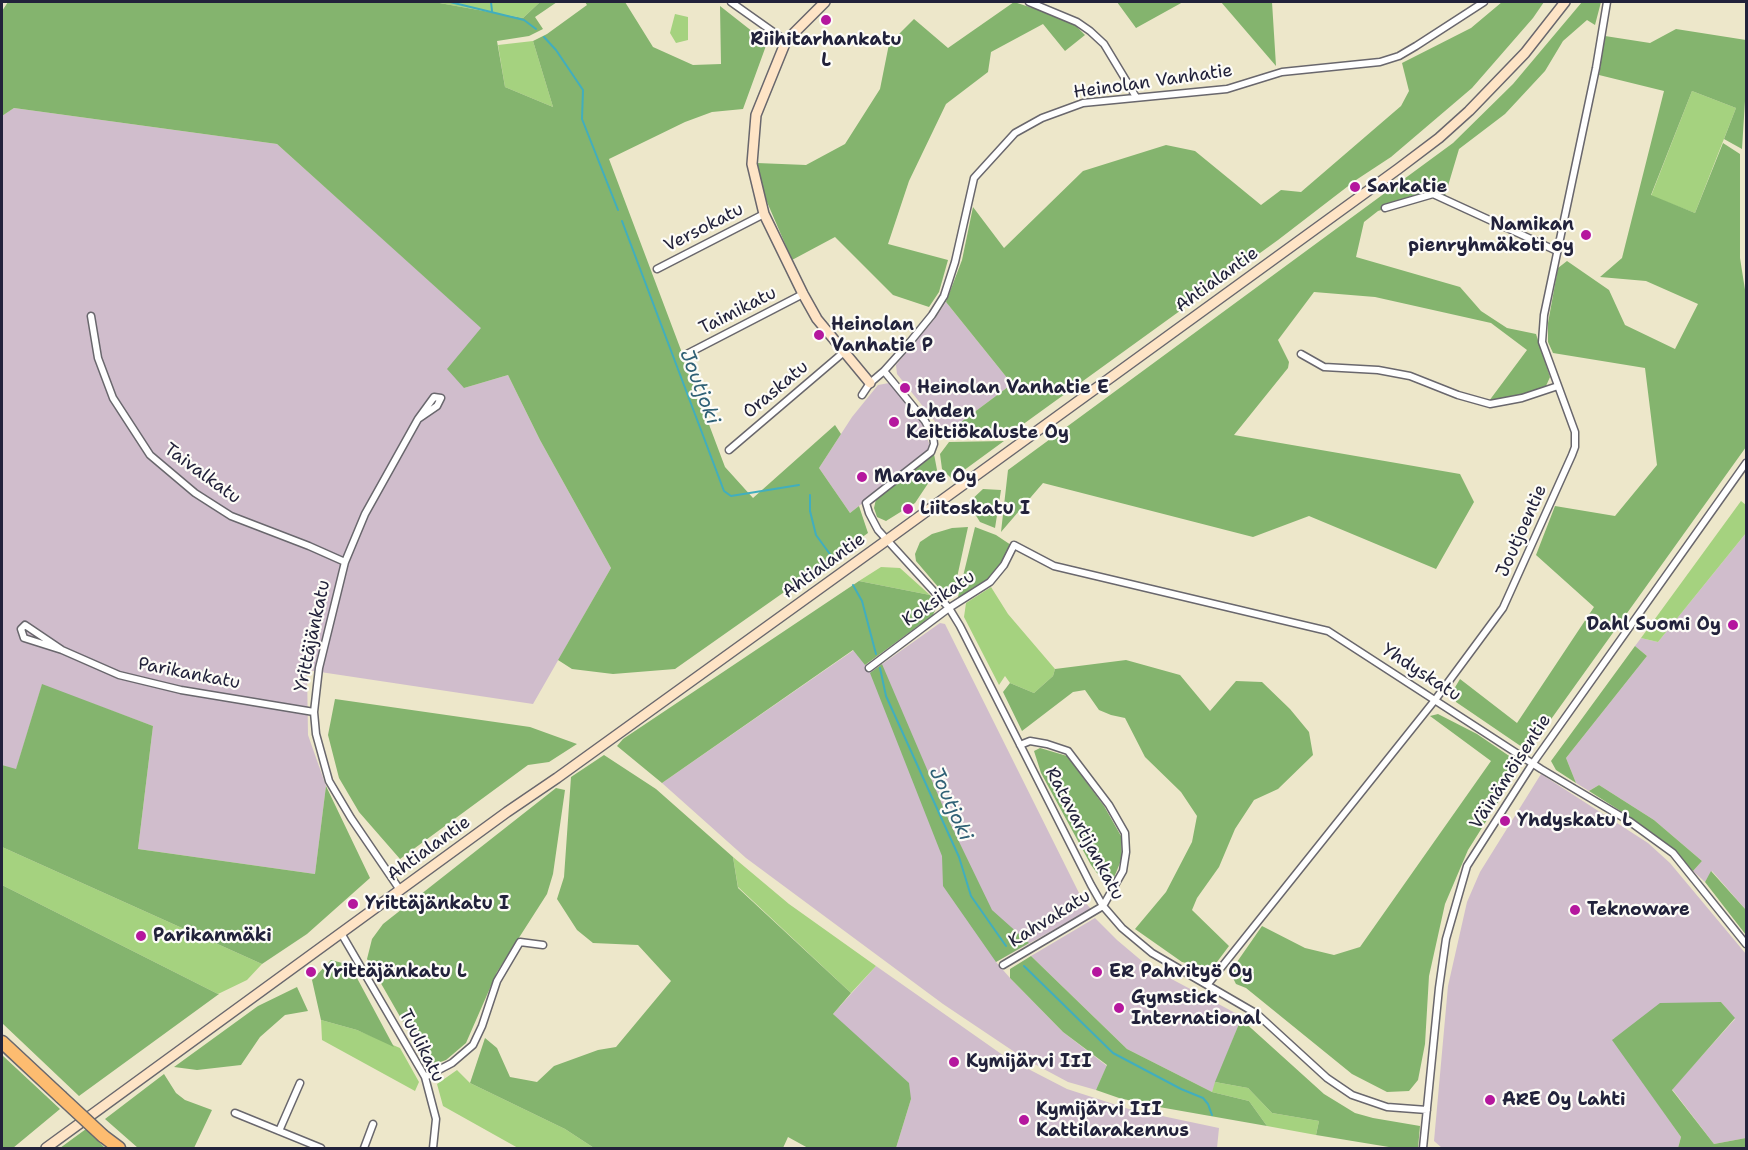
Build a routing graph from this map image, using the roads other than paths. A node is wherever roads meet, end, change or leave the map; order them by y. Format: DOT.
graph roads {
  1 [pos="731,2"];
  2 [pos="825,2"];
  3 [pos="1029,2"];
  4 [pos="1484,2"];
  5 [pos="1565,2"];
  6 [pos="1607,2"];
  7 [pos="786,41"];
  8 [pos="1136,97"];
  9 [pos="1385,208"];
  10 [pos="764,214"];
  11 [pos="1557,251"];
  12 [pos="657,269"];
  13 [pos="803,294"];
  14 [pos="91,316"];
  15 [pos="843,352"];
  16 [pos="687,354"];
  17 [pos="1301,354"];
  18 [pos="884,371"];
  19 [pos="870,383"];
  20 [pos="1558,386"];
  21 [pos="862,395"];
  22 [pos="417,419"];
  23 [pos="729,450"];
  24 [pos="1746,463"];
  25 [pos="887,540"];
  26 [pos="1014,545"];
  27 [pos="345,562"];
  28 [pos="949,608"];
  29 [pos="62,650"];
  30 [pos="868,668"];
  31 [pos="1435,700"];
  32 [pos="314,712"];
  33 [pos="1020,745"];
  34 [pos="1533,763"];
  35 [pos="400,890"];
  36 [pos="1104,906"];
  37 [pos="341,933"];
  38 [pos="1746,944"];
  39 [pos="543,945"];
  40 [pos="1003,966"];
  41 [pos="1208,984"];
  42 [pos="2,1042"];
  43 [pos="425,1077"];
  44 [pos="300,1083"];
  45 [pos="1427,1110"];
  46 [pos="235,1113"];
  47 [pos="373,1124"];
  48 [pos="76,1127"];
  49 [pos="279,1131"];
  50 [pos="1423,1148"];
  51 [pos="46,1149"];
  52 [pos="51,1149"];
  53 [pos="117,1149"];
  54 [pos="321,1149"];
  55 [pos="364,1149"];
  56 [pos="433,1149"];
  1 -- 7 [label="street"];
  2 -- 7 [label="main road"];
  3 -- 8 [label="street"];
  4 -- 8 [label="street, Heinolan Vanhatie"];
  5 -- 25 [label="main road, Ahtialantie"];
  6 -- 11 [label="street, Joutjoentie"];
  7 -- 10 [label="main road"];
  8 -- 18 [label="street, Heinolan Vanhatie"];
  9 -- 11 [label="street"];
  10 -- 12 [label="street, Versokatu"];
  10 -- 13 [label="main road"];
  11 -- 20 [label="street, Joutjoentie"];
  13 -- 15 [label="main road"];
  13 -- 16 [label="street, Taimikatu"];
  14 -- 27 [label="street, Taivalkatu"];
  15 -- 19 [label="main road"];
  15 -- 23 [label="street, Oraskatu"];
  17 -- 20 [label="street"];
  18 -- 19 [label="street, Heinolan Vanhatie"];
  18 -- 25 [label="street, Ratavartijankatu"];
  19 -- 21 [label="street, Heinolan Vanhatie"];
  20 -- 31 [label="street, Joutjoentie"];
  22 -- 27 [label="street, Yrittäjänkatu"];
  24 -- 34 [label="street, Väinämöisentie"];
  25 -- 28 [label="street, Ratavartijankatu"];
  25 -- 35 [label="main road, Ahtialantie"];
  26 -- 28 [label="street, Koksikatu"];
  26 -- 31 [label="street, Yhdyskatu"];
  27 -- 32 [label="street, Yrittäjänkatu"];
  28 -- 30 [label="street, Koksikatu"];
  28 -- 33 [label="street, Ratavartijankatu"];
  29 -- 29 [label="street, Parikankatu"];
  29 -- 32 [label="street, Parikankatu"];
  31 -- 34 [label="street, Yhdyskatu"];
  31 -- 41 [label="street, Joutjoentie"];
  32 -- 35 [label="street, Yrittäjänkatu"];
  33 -- 36 [label="street, Ratavartijankatu"];
  33 -- 36 [label="street, Kahvakatu"];
  34 -- 38 [label="street, Yhdyskatu"];
  34 -- 45 [label="street, Väinämöisentie"];
  35 -- 37 [label="main road, Ahtialantie"];
  36 -- 40 [label="street, Kahvakatu"];
  36 -- 41 [label="street, Ratavartijankatu"];
  37 -- 43 [label="street, Tuulikatu"];
  37 -- 48 [label="main road, Ahtialantie"];
  39 -- 43 [label="street"];
  41 -- 45 [label="street, Ratavartijankatu"];
  42 -- 53 [label="highway, bridge"];
  43 -- 56 [label="street, Tuulikatu"];
  44 -- 49 [label="street"];
  45 -- 50 [label="street, Väinämöisentie"];
  46 -- 49 [label="street"];
  47 -- 55 [label="street"];
  48 -- 51 [label="main road, Ahtialantie"];
  48 -- 52 [label="main road, Ahtialantie"];
  49 -- 54 [label="street"];
}
